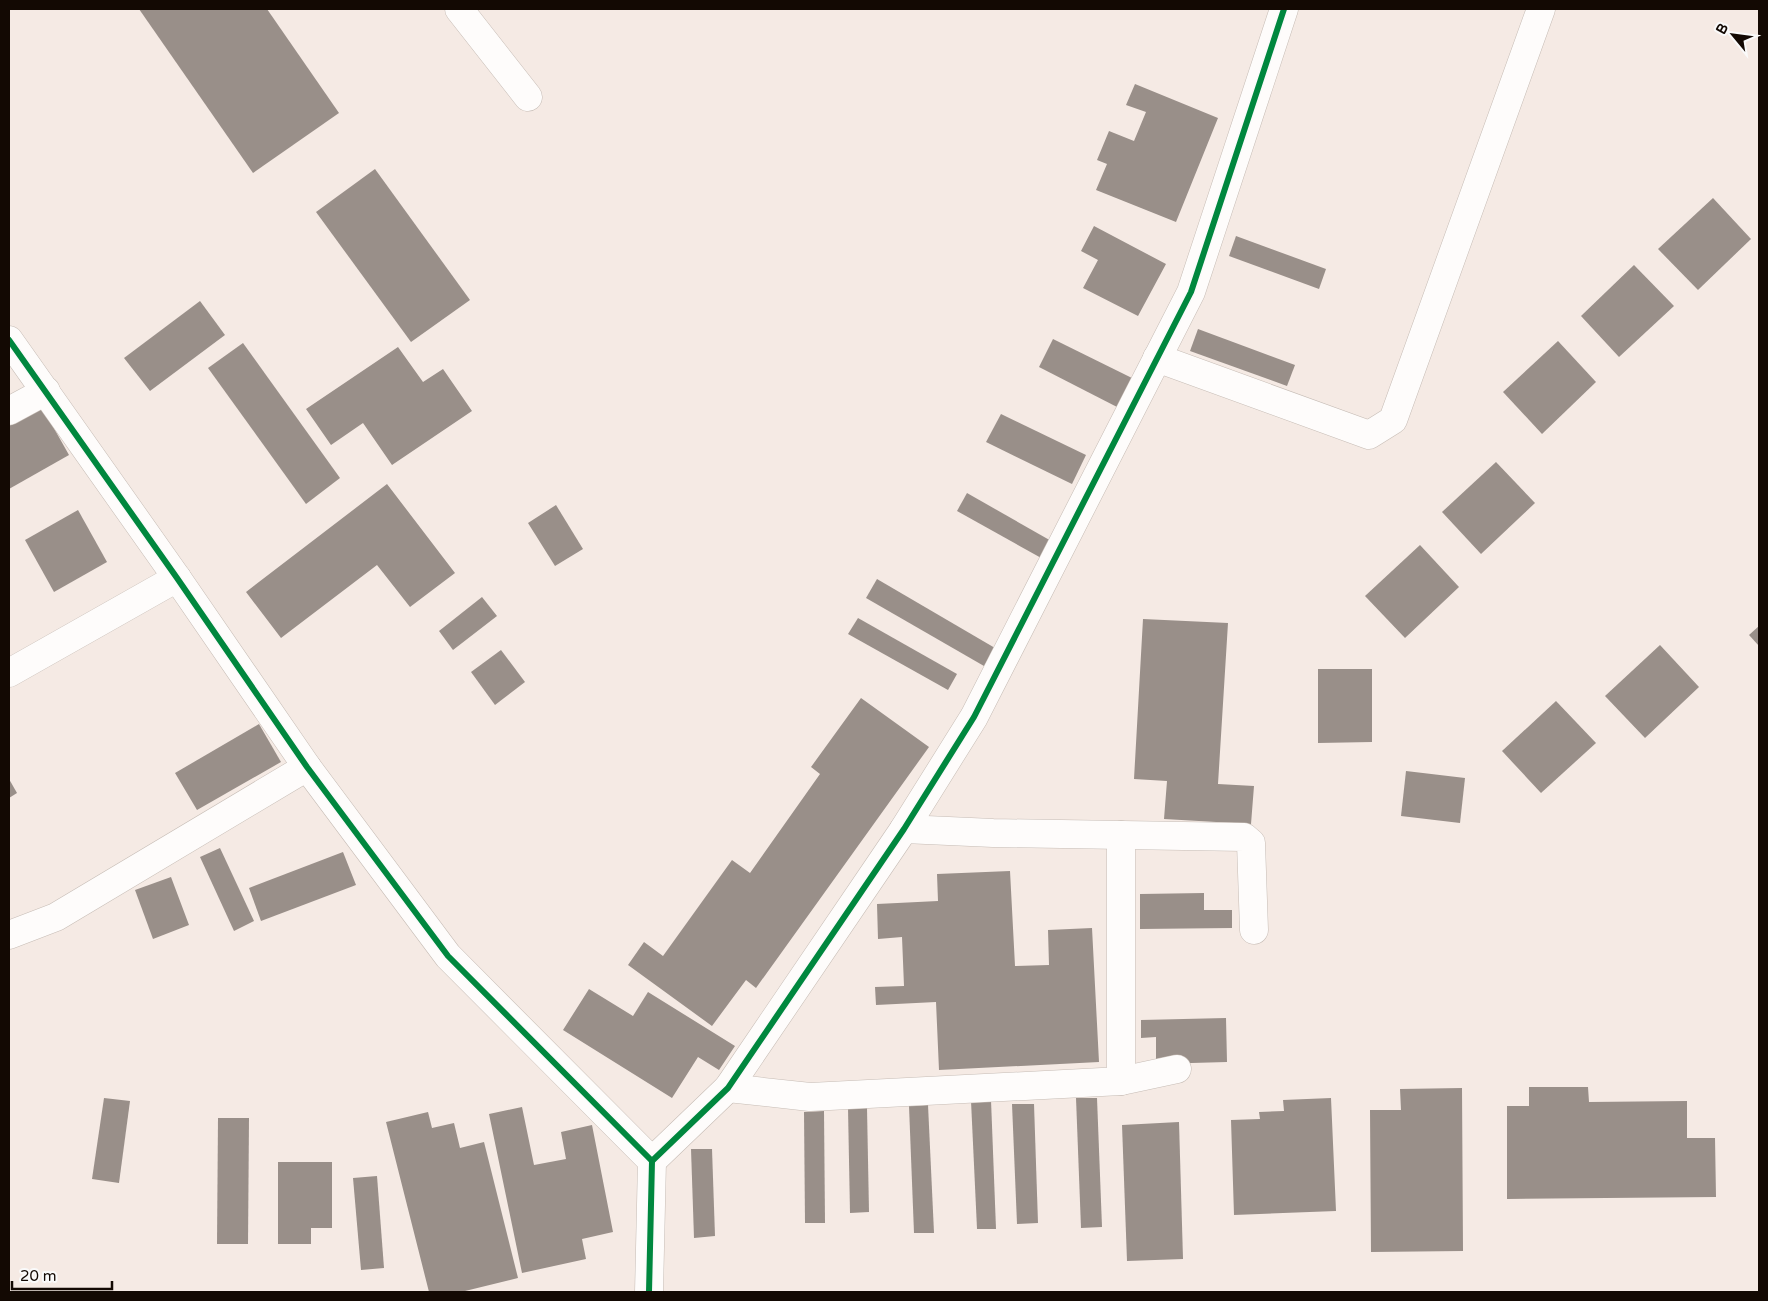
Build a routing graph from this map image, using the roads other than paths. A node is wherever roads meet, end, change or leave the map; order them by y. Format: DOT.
graph roads {
  1 [pos="459,9"];
  2 [pos="1284,9"];
  3 [pos="1541,9"];
  4 [pos="528,97"];
  5 [pos="9,340"];
  6 [pos="1157,358"];
  7 [pos="46,391"];
  8 [pos="9,411"];
  9 [pos="177,578"];
  10 [pos="9,673"];
  11 [pos="307,767"];
  12 [pos="904,829"];
  13 [pos="1121,835"];
  14 [pos="1254,930"];
  15 [pos="9,935"];
  16 [pos="1178,1069"];
  17 [pos="1122,1081"];
  18 [pos="728,1088"];
  19 [pos="652,1161"];
  20 [pos="649,1292"];
  1 -- 4 [label="street"];
  2 -- 6 [label="street"];
  3 -- 6 [label="street"];
  5 -- 7 [label="street"];
  6 -- 12 [label="street"];
  7 -- 8 [label="street"];
  7 -- 9 [label="street"];
  9 -- 10 [label="street"];
  9 -- 11 [label="street"];
  11 -- 15 [label="street"];
  11 -- 19 [label="street"];
  12 -- 13 [label="street"];
  12 -- 18 [label="street"];
  13 -- 14 [label="street"];
  13 -- 17 [label="street"];
  16 -- 17 [label="street"];
  17 -- 18 [label="street"];
  18 -- 19 [label="street"];
  19 -- 20 [label="street"];
}
